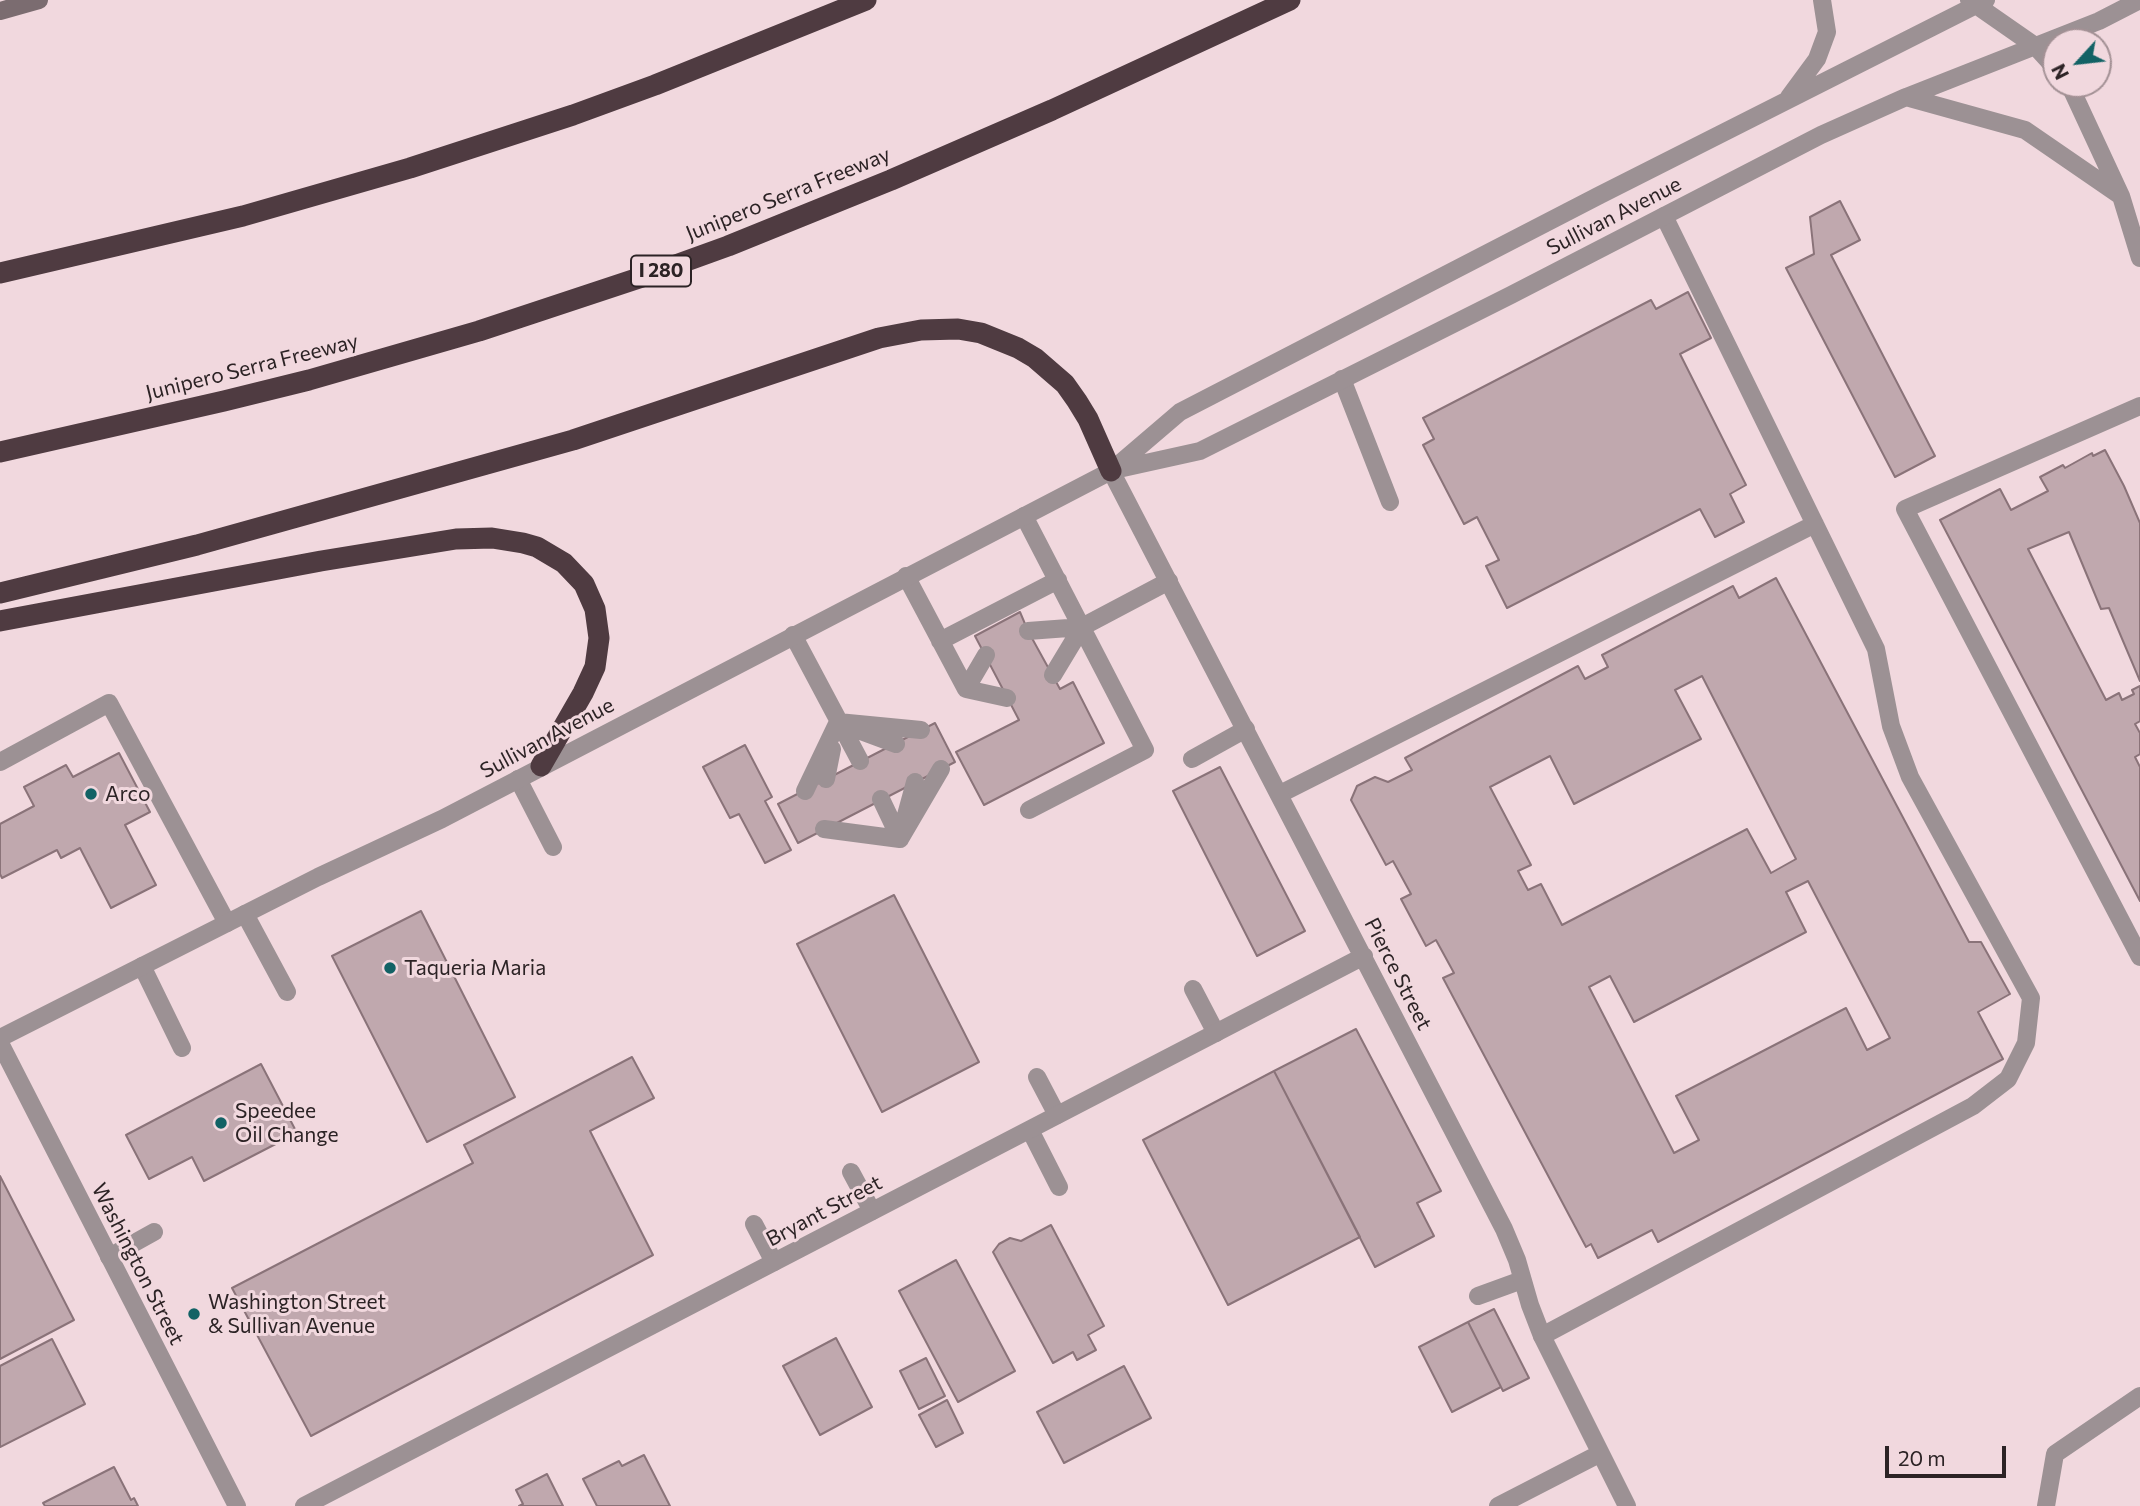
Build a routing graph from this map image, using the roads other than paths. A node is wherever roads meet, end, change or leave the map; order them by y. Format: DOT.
graph roads {
  1 [pos="38,0"];
  2 [pos="866,0"];
  3 [pos="1290,0"];
  4 [pos="1822,0"];
  5 [pos="2140,0"];
  6 [pos="1978,1"];
  7 [pos="0,10"];
  8 [pos="2035,46"];
  9 [pos="2042,54"];
  10 [pos="1906,97"];
  11 [pos="2076,98"];
  12 [pos="1786,101"];
  13 [pos="2121,196"];
  14 [pos="1664,216"];
  15 [pos="2140,258"];
  16 [pos="0,273"];
  17 [pos="1342,379"];
  18 [pos="2140,406"];
  19 [pos="0,452"];
  20 [pos="1111,471"];
  21 [pos="1390,502"];
  22 [pos="1024,516"];
  23 [pos="1815,524"];
  24 [pos="906,576"];
  25 [pos="1058,580"];
  26 [pos="1169,581"];
  27 [pos="0,593"];
  28 [pos="0,621"];
  29 [pos="1082,627"];
  30 [pos="1028,631"];
  31 [pos="793,635"];
  32 [pos="940,641"];
  33 [pos="986,656"];
  34 [pos="1053,675"];
  35 [pos="965,689"];
  36 [pos="1007,698"];
  37 [pos="838,722"];
  38 [pos="1246,729"];
  39 [pos="921,730"];
  40 [pos="896,744"];
  41 [pos="1192,759"];
  42 [pos="860,761"];
  43 [pos="0,762"];
  44 [pos="541,766"];
  45 [pos="941,769"];
  46 [pos="518,779"];
  47 [pos="826,779"];
  48 [pos="915,782"];
  49 [pos="805,791"];
  50 [pos="1280,794"];
  51 [pos="881,799"];
  52 [pos="1029,810"];
  53 [pos="845,818"];
  54 [pos="824,829"];
  55 [pos="900,839"];
  56 [pos="553,847"];
  57 [pos="245,914"];
  58 [pos="227,923"];
  59 [pos="1363,956"];
  60 [pos="2140,957"];
  61 [pos="142,966"];
  62 [pos="1193,989"];
  63 [pos="287,992"];
  64 [pos="1216,1033"];
  65 [pos="0,1040"];
  66 [pos="182,1048"];
  67 [pos="1037,1077"];
  68 [pos="1057,1115"];
  69 [pos="1030,1130"];
  70 [pos="851,1172"];
  71 [pos="1059,1186"];
  72 [pos="872,1211"];
  73 [pos="754,1224"];
  74 [pos="154,1233"];
  75 [pos="109,1257"];
  76 [pos="774,1262"];
  77 [pos="1522,1280"];
  78 [pos="1478,1296"];
  79 [pos="1542,1336"];
  80 [pos="2140,1396"];
  81 [pos="1599,1454"];
  82 [pos="237,1506"];
  83 [pos="304,1506"];
  84 [pos="1499,1506"];
  85 [pos="1627,1506"];
  86 [pos="2046,1506"];
  1 -- 7 [label="main road"];
  2 -- 16 [label="highway"];
  3 -- 19 [label="highway, Junipero Serra Freeway / I 280"];
  4 -- 12 [label="street"];
  5 -- 8 [label="street, Sullivan Avenue"];
  6 -- 8 [label="street"];
  6 -- 12 [label="street, Sullivan Avenue"];
  8 -- 9 [label="street"];
  8 -- 10 [label="street, Sullivan Avenue"];
  10 -- 13 [label="street"];
  10 -- 14 [label="street, Sullivan Avenue"];
  11 -- 13 [label="street"];
  12 -- 20 [label="street, Sullivan Avenue"];
  13 -- 15 [label="street"];
  14 -- 17 [label="street, Sullivan Avenue"];
  14 -- 23 [label="street"];
  17 -- 20 [label="street, Sullivan Avenue"];
  17 -- 21 [label="street"];
  18 -- 60 [label="street"];
  20 -- 22 [label="street, Sullivan Avenue"];
  20 -- 26 [label="street, Pierce Street"];
  20 -- 27 [label="highway"];
  22 -- 24 [label="street, Sullivan Avenue"];
  22 -- 25 [label="street"];
  23 -- 50 [label="street"];
  23 -- 79 [label="street"];
  24 -- 31 [label="street, Sullivan Avenue"];
  24 -- 32 [label="street"];
  25 -- 29 [label="street"];
  25 -- 32 [label="street"];
  26 -- 29 [label="street"];
  26 -- 38 [label="street, Pierce Street"];
  28 -- 44 [label="highway"];
  29 -- 30 [label="street"];
  29 -- 34 [label="street"];
  29 -- 52 [label="street"];
  31 -- 37 [label="street"];
  31 -- 44 [label="street, Sullivan Avenue"];
  32 -- 35 [label="street"];
  33 -- 35 [label="street"];
  35 -- 36 [label="street"];
  37 -- 39 [label="street"];
  37 -- 40 [label="street"];
  37 -- 42 [label="street"];
  37 -- 47 [label="street"];
  37 -- 49 [label="street"];
  38 -- 41 [label="street"];
  38 -- 50 [label="street, Pierce Street"];
  43 -- 58 [label="street"];
  44 -- 46 [label="street, Sullivan Avenue"];
  45 -- 55 [label="street"];
  46 -- 56 [label="street"];
  46 -- 57 [label="street, Sullivan Avenue"];
  48 -- 55 [label="street"];
  50 -- 59 [label="street, Pierce Street"];
  51 -- 55 [label="street"];
  53 -- 55 [label="street"];
  54 -- 55 [label="street"];
  57 -- 58 [label="street, Sullivan Avenue"];
  57 -- 63 [label="street"];
  58 -- 61 [label="street, Sullivan Avenue"];
  59 -- 64 [label="street, Bryant Street"];
  59 -- 77 [label="street, Pierce Street"];
  61 -- 65 [label="street, Sullivan Avenue"];
  61 -- 66 [label="street"];
  62 -- 64 [label="street"];
  64 -- 68 [label="street, Bryant Street"];
  65 -- 75 [label="street, Washington Street"];
  67 -- 68 [label="street"];
  68 -- 69 [label="street, Bryant Street"];
  69 -- 71 [label="street"];
  69 -- 72 [label="street, Bryant Street"];
  70 -- 72 [label="street"];
  72 -- 76 [label="street, Bryant Street"];
  73 -- 76 [label="street"];
  74 -- 75 [label="street"];
  75 -- 82 [label="street, Washington Street"];
  76 -- 83 [label="street, Bryant Street"];
  77 -- 78 [label="street"];
  77 -- 79 [label="street, Pierce Street"];
  79 -- 81 [label="street, Pierce Street"];
  80 -- 86 [label="street"];
  81 -- 84 [label="street"];
  81 -- 85 [label="street, Pierce Street"];
}
